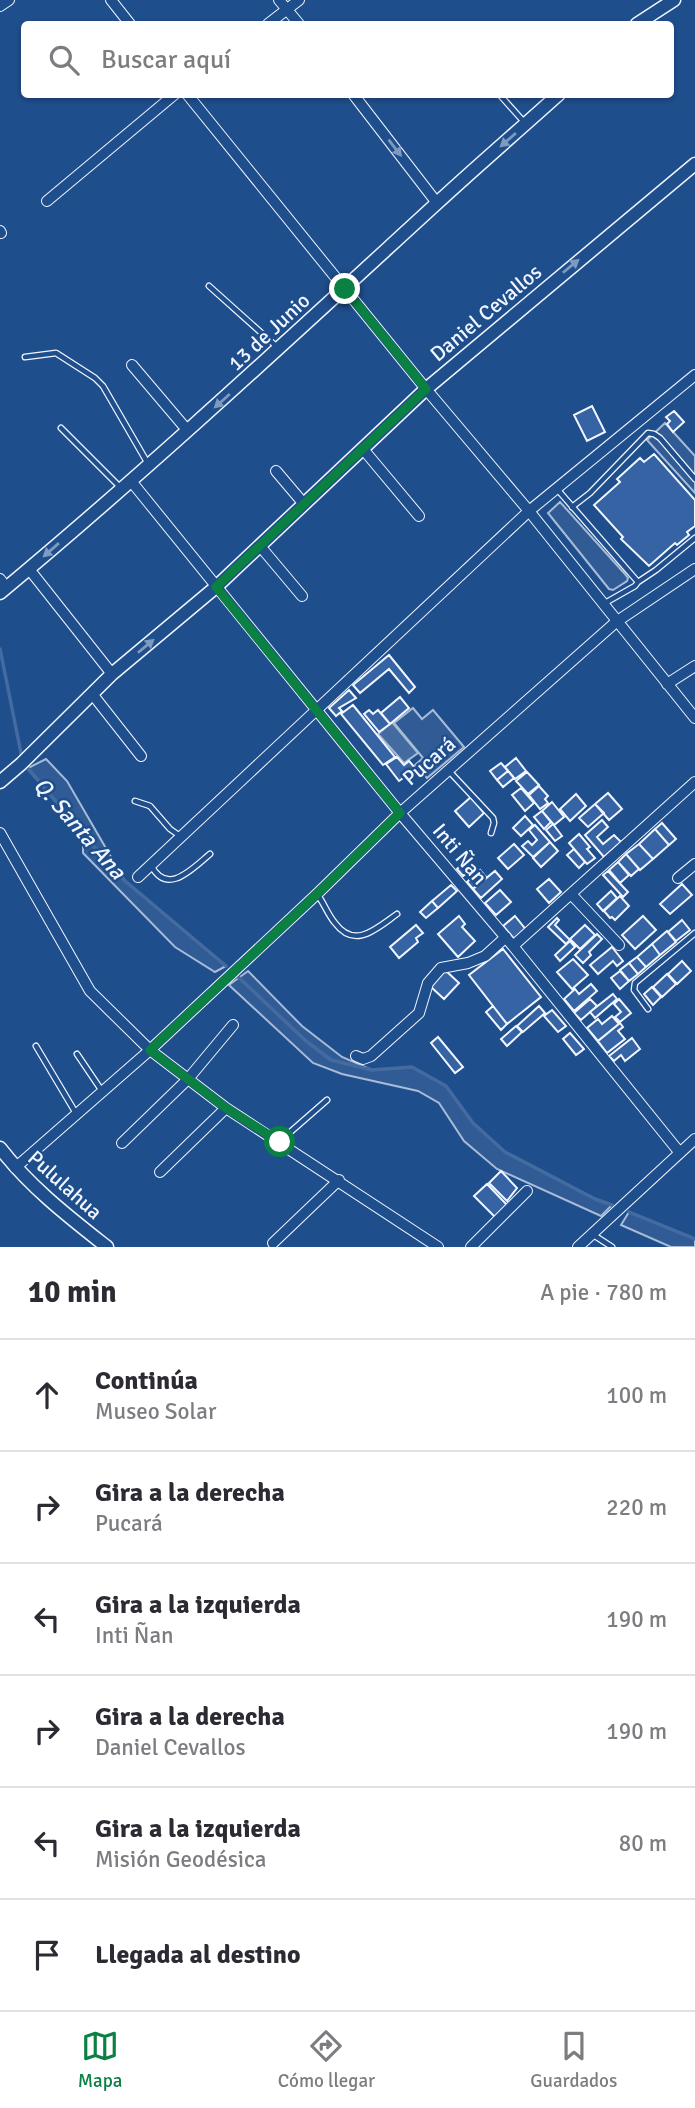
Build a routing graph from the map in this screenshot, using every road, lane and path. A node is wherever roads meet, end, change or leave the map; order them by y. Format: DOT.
graph roads {
  1 [pos="9,0"];
  2 [pos="111,0"];
  3 [pos="279,0"];
  4 [pos="299,0"];
  5 [pos="674,0"];
  6 [pos="0,6"];
  7 [pos="287,10"];
  8 [pos="128,21"];
  9 [pos="272,21"];
  10 [pos="296,21"];
  11 [pos="642,21"];
  12 [pos="170,98"];
  13 [pos="190,98"];
  14 [pos="356,98"];
  15 [pos="503,98"];
  16 [pos="555,98"];
  17 [pos="526,124"];
  18 [pos="695,165"];
  19 [pos="47,201"];
  20 [pos="437,203"];
  21 [pos="209,286"];
  22 [pos="345,289"];
  23 [pos="278,348"];
  24 [pos="25,357"];
  25 [pos="132,365"];
  26 [pos="695,375"];
  27 [pos="426,389"];
  28 [pos="61,428"];
  29 [pos="188,431"];
  30 [pos="363,449"];
  31 [pos="149,466"];
  32 [pos="276,471"];
  33 [pos="695,479"];
  34 [pos="127,485"];
  35 [pos="556,488"];
  36 [pos="304,504"];
  37 [pos="572,507"];
  38 [pos="529,511"];
  39 [pos="419,516"];
  40 [pos="695,538"];
  41 [pos="260,546"];
  42 [pos="29,569"];
  43 [pos="695,569"];
  44 [pos="638,582"];
  45 [pos="2,586"];
  46 [pos="216,587"];
  47 [pos="302,596"];
  48 [pos="603,604"];
  49 [pos="616,622"];
  50 [pos="695,666"];
  51 [pos="112,674"];
  52 [pos="667,684"];
  53 [pos="93,695"];
  54 [pos="316,709"];
  55 [pos="695,718"];
  56 [pos="141,756"];
  57 [pos="448,770"];
  58 [pos="0,782"];
  59 [pos="695,782"];
  60 [pos="135,801"];
  61 [pos="400,813"];
  62 [pos="0,833"];
  63 [pos="491,833"];
  64 [pos="180,836"];
  65 [pos="210,854"];
  66 [pos="151,864"];
  67 [pos="695,864"];
  68 [pos="138,877"];
  69 [pos="678,878"];
  70 [pos="317,894"];
  71 [pos="571,894"];
  72 [pos="397,914"];
  73 [pos="695,933"];
  74 [pos="509,942"];
  75 [pos="619,945"];
  76 [pos="648,1009"];
  77 [pos="233,1025"];
  78 [pos="36,1046"];
  79 [pos="150,1050"];
  80 [pos="76,1054"];
  81 [pos="356,1056"];
  82 [pos="188,1079"];
  83 [pos="103,1092"];
  84 [pos="327,1100"];
  85 [pos="226,1108"];
  86 [pos="77,1115"];
  87 [pos="695,1139"];
  88 [pos="280,1142"];
  89 [pos="122,1143"];
  90 [pos="0,1148"];
  91 [pos="680,1153"];
  92 [pos="15,1168"];
  93 [pos="160,1172"];
  94 [pos="339,1180"];
  95 [pos="527,1191"];
  96 [pos="592,1234"];
  97 [pos="273,1242"];
  98 [pos="107,1247"];
  99 [pos="438,1247"];
  100 [pos="471,1247"];
  101 [pos="578,1247"];
  102 [pos="612,1247"];
  1 -- 6 [label="street"];
  2 -- 8 [label="street"];
  3 -- 7 [label="street"];
  4 -- 7 [label="street"];
  5 -- 11 [label="street"];
  7 -- 9 [label="street"];
  7 -- 10 [label="street"];
  12 -- 19 [label="street"];
  13 -- 22 [label="street"];
  14 -- 20 [label="street, one-way"];
  15 -- 17 [label="lane"];
  16 -- 17 [label="street, 13 de Junio"];
  17 -- 20 [label="street, 13 de Junio, one-way"];
  27 -- 18 [label="street, Daniel Cevallos, one-way"];
  20 -- 22 [label="street, 13 de Junio"];
  21 -- 23 [label="lane"];
  22 -- 23 [label="street, 13 de Junio"];
  22 -- 27 [label="street"];
  23 -- 29 [label="street, 13 de Junio, one-way"];
  24 -- 31 [label="lane"];
  25 -- 29 [label="street"];
  26 -- 35 [label="street"];
  27 -- 30 [label="street, Daniel Cevallos"];
  27 -- 38 [label="street"];
  28 -- 34 [label="lane"];
  29 -- 31 [label="street, 13 de Junio"];
  30 -- 36 [label="street, Daniel Cevallos"];
  30 -- 39 [label="street"];
  31 -- 34 [label="street, 13 de Junio"];
  32 -- 36 [label="street"];
  33 -- 37 [label="lane"];
  34 -- 42 [label="street, 13 de Junio, one-way"];
  34 -- 46 [label="street, Inti Ñan"];
  35 -- 37 [label="lane"];
  35 -- 38 [label="street"];
  36 -- 41 [label="street, Daniel Cevallos"];
  37 -- 44 [label="lane"];
  38 -- 48 [label="street"];
  38 -- 54 [label="street"];
  40 -- 44 [label="lane"];
  41 -- 46 [label="street, Daniel Cevallos"];
  41 -- 47 [label="street"];
  42 -- 45 [label="street, 13 de Junio"];
  42 -- 51 [label="street"];
  43 -- 49 [label="street, Pucará"];
  44 -- 48 [label="lane"];
  51 -- 46 [label="street, Daniel Cevallos, one-way"];
  46 -- 54 [label="street, Inti Ñan"];
  48 -- 49 [label="street"];
  49 -- 52 [label="street"];
  49 -- 57 [label="street, Pucará"];
  50 -- 52 [label="street"];
  51 -- 53 [label="street, Daniel Cevallos"];
  52 -- 55 [label="street"];
  53 -- 56 [label="street"];
  53 -- 58 [label="street, Daniel Cevallos"];
  54 -- 61 [label="street, Inti Ñan"];
  54 -- 64 [label="street"];
  57 -- 61 [label="street, Pucará"];
  57 -- 63 [label="lane"];
  59 -- 71 [label="street"];
  60 -- 64 [label="lane"];
  61 -- 70 [label="street, Pucará"];
  61 -- 74 [label="street, Inti Ñan"];
  62 -- 79 [label="street"];
  64 -- 66 [label="street"];
  65 -- 66 [label="lane"];
  66 -- 68 [label="street"];
  67 -- 69 [label="street"];
  70 -- 72 [label="lane"];
  70 -- 79 [label="street, Pucará"];
  71 -- 74 [label="street"];
  71 -- 75 [label="street"];
  73 -- 76 [label="lane"];
  74 -- 81 [label="street"];
  74 -- 91 [label="street, Inti Ñan"];
  77 -- 82 [label="street"];
  78 -- 86 [label="lane"];
  79 -- 82 [label="street"];
  79 -- 83 [label="street, Pucará"];
  80 -- 83 [label="lane"];
  82 -- 85 [label="street"];
  82 -- 89 [label="street"];
  83 -- 86 [label="street, Pucará"];
  84 -- 88 [label="lane"];
  85 -- 88 [label="street"];
  85 -- 93 [label="street"];
  86 -- 92 [label="street, Pucará"];
  87 -- 91 [label="street"];
  88 -- 94 [label="street"];
  90 -- 92 [label="street, Pululahua"];
  91 -- 96 [label="street"];
  92 -- 98 [label="street, Pululahua"];
  94 -- 97 [label="street"];
  94 -- 99 [label="street"];
  95 -- 100 [label="street"];
  96 -- 101 [label="street"];
  96 -- 102 [label="lane"];
}
